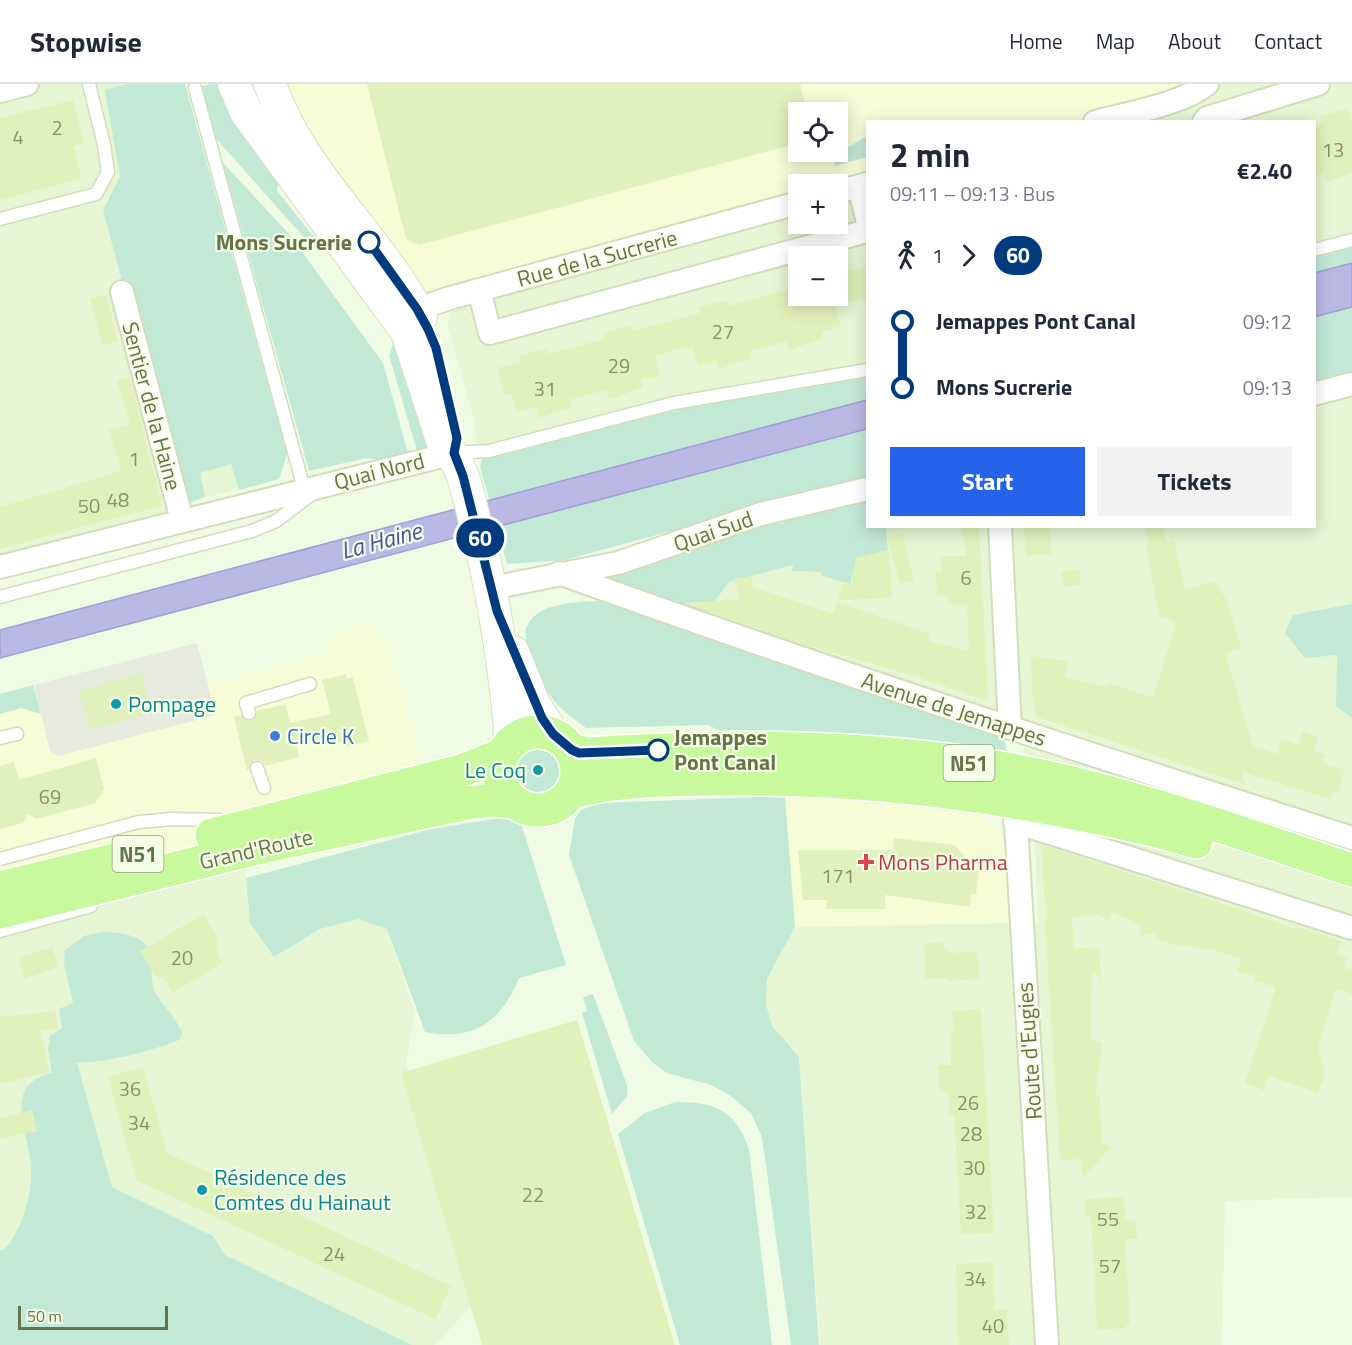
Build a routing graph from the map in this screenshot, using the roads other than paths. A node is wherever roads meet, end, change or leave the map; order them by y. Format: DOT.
graph roads {
  1 [pos="27,84"];
  2 [pos="90,84"];
  3 [pos="234,84"];
  4 [pos="270,84"];
  5 [pos="1207,84"];
  6 [pos="1318,84"];
  7 [pos="195,88"];
  8 [pos="0,91"];
  9 [pos="1102,120"];
  10 [pos="1206,120"];
  11 [pos="854,187"];
  12 [pos="788,206"];
  13 [pos="866,216"];
  14 [pos="0,219"];
  15 [pos="866,231"];
  16 [pos="848,232"];
  17 [pos="816,234"];
  18 [pos="1352,240"];
  19 [pos="1316,249"];
  20 [pos="479,290"];
  21 [pos="122,292"];
  22 [pos="408,316"];
  23 [pos="866,370"];
  24 [pos="1352,384"];
  25 [pos="1316,393"];
  26 [pos="454,453"];
  27 [pos="314,486"];
  28 [pos="866,489"];
  29 [pos="182,520"];
  30 [pos="1000,528"];
  31 [pos="0,567"];
  32 [pos="559,573"];
  33 [pos="492,587"];
  34 [pos="0,597"];
  35 [pos="310,684"];
  36 [pos="249,713"];
  37 [pos="1010,728"];
  38 [pos="17,734"];
  39 [pos="0,738"];
  40 [pos="562,742"];
  41 [pos="505,750"];
  42 [pos="257,768"];
  43 [pos="264,788"];
  44 [pos="1014,788"];
  45 [pos="571,792"];
  46 [pos="514,802"];
  47 [pos="268,833"];
  48 [pos="1352,838"];
  49 [pos="0,859"];
  50 [pos="1352,870"];
  51 [pos="0,888"];
  52 [pos="136,892"];
  53 [pos="1352,892"];
  54 [pos="101,903"];
  55 [pos="0,912"];
  56 [pos="1352,928"];
  57 [pos="0,931"];
  58 [pos="1047,1345"];
  1 -- 8 [label="street"];
  2 -- 14 [label="lane"];
  3 -- 22 [label="street"];
  4 -- 22 [label="street"];
  5 -- 9 [label="street"];
  6 -- 10 [label="street"];
  7 -- 27 [label="lane"];
  11 -- 13 [label="street"];
  12 -- 20 [label="street, Rue de la Sucrerie"];
  15 -- 16 [label="street"];
  17 -- 20 [label="street"];
  18 -- 19 [label="lane"];
  20 -- 22 [label="street, Rue de la Sucrerie"];
  21 -- 29 [label="street, Sentier de la Haine"];
  22 -- 26 [label="street"];
  23 -- 26 [label="lane, Quai Nord"];
  24 -- 25 [label="street"];
  26 -- 27 [label="street, Quai Nord"];
  26 -- 33 [label="street"];
  27 -- 29 [label="street, Quai Nord"];
  27 -- 34 [label="lane"];
  28 -- 32 [label="street, Quai Sud"];
  29 -- 31 [label="street, Quai Nord"];
  30 -- 37 [label="street"];
  32 -- 33 [label="street, Quai Sud"];
  32 -- 37 [label="street, Avenue de Jemappes"];
  33 -- 40 [label="street"];
  33 -- 41 [label="street"];
  35 -- 36 [label="lane"];
  37 -- 48 [label="street, Avenue de Jemappes"];
  38 -- 39 [label="lane"];
  40 -- 41 [label="main road"];
  40 -- 44 [label="main road, Avenue de Jemappes / N51"];
  40 -- 45 [label="main road"];
  41 -- 46 [label="main road"];
  41 -- 47 [label="main road, Grand'Route / N51"];
  42 -- 43 [label="lane"];
  44 -- 45 [label="main road, Avenue de Jemappes / N51"];
  44 -- 50 [label="main road, Avenue de Jemappes / N51"];
  44 -- 53 [label="main road, Avenue de Jemappes / N51"];
  44 -- 56 [label="street, Avenue de Jemappes"];
  44 -- 58 [label="street, Route d'Eugies"];
  45 -- 46 [label="main road"];
  46 -- 47 [label="main road, Grand'Route / N51"];
  47 -- 49 [label="lane"];
  47 -- 51 [label="main road, Grand'Route / N51"];
  47 -- 52 [label="lane"];
  47 -- 55 [label="main road, Grand'Route / N51"];
  54 -- 57 [label="lane"];
}
